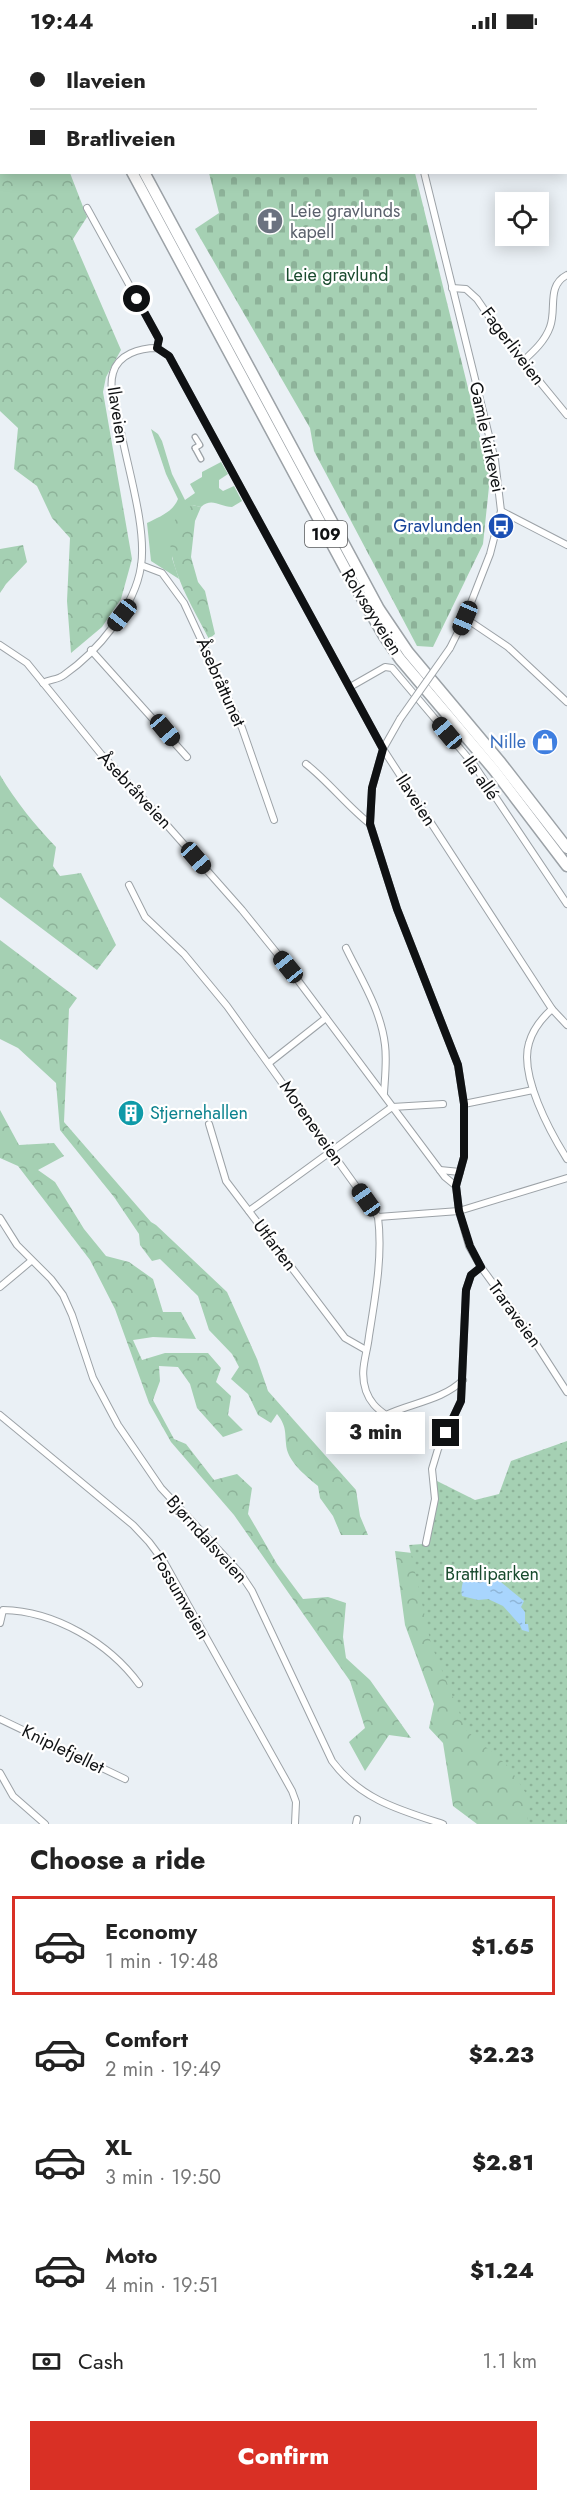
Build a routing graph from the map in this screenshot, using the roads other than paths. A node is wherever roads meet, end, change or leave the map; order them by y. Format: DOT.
graph roads {
  1 [pos="133,174"];
  2 [pos="145,174"];
  3 [pos="424,174"];
  4 [pos="87,208"];
  5 [pos="567,274"];
  6 [pos="452,288"];
  7 [pos="157,348"];
  8 [pos="523,361"];
  9 [pos="567,415"];
  10 [pos="195,437"];
  11 [pos="201,459"];
  12 [pos="501,511"];
  13 [pos="567,545"];
  14 [pos="141,565"];
  15 [pos="465,618"];
  16 [pos="0,645"];
  17 [pos="91,651"];
  18 [pos="43,683"];
  19 [pos="350,687"];
  20 [pos="567,702"];
  21 [pos="383,749"];
  22 [pos="187,757"];
  23 [pos="306,764"];
  24 [pos="274,820"];
  25 [pos="370,824"];
  26 [pos="567,848"];
  27 [pos="567,866"];
  28 [pos="129,885"];
  29 [pos="567,904"];
  30 [pos="346,948"];
  31 [pos="552,1008"];
  32 [pos="326,1018"];
  33 [pos="567,1025"];
  34 [pos="269,1063"];
  35 [pos="533,1090"];
  36 [pos="384,1093"];
  37 [pos="443,1104"];
  38 [pos="464,1104"];
  39 [pos="392,1107"];
  40 [pos="209,1125"];
  41 [pos="331,1151"];
  42 [pos="567,1159"];
  43 [pos="439,1170"];
  44 [pos="460,1172"];
  45 [pos="567,1178"];
  46 [pos="456,1186"];
  47 [pos="249,1211"];
  48 [pos="459,1211"];
  49 [pos="378,1216"];
  50 [pos="0,1218"];
  51 [pos="31,1261"];
  52 [pos="481,1267"];
  53 [pos="0,1287"];
  54 [pos="366,1350"];
  55 [pos="463,1380"];
  56 [pos="567,1392"];
  57 [pos="0,1415"];
  58 [pos="426,1543"];
  59 [pos="0,1623"];
  60 [pos="139,1684"];
  61 [pos="0,1719"];
  62 [pos="0,1773"];
  63 [pos="125,1779"];
  64 [pos="45,1824"];
  65 [pos="295,1824"];
  66 [pos="442,1824"];
  1 -- 27 [label="main road, Rolvsøyveien / 109"];
  2 -- 26 [label="main road, Rolvsøyveien / 109"];
  3 -- 6 [label="street, Gamle kirkevei"];
  4 -- 7 [label="street, Ilaveien"];
  5 -- 8 [label="street"];
  6 -- 8 [label="street, Fagerliveien"];
  6 -- 12 [label="street, Gamle kirkevei"];
  7 -- 14 [label="street, Ilaveien"];
  7 -- 19 [label="street, Ilaveien"];
  8 -- 9 [label="street, Fagerliveien"];
  10 -- 11 [label="street"];
  12 -- 13 [label="street"];
  12 -- 15 [label="street, Gamle kirkevei"];
  14 -- 17 [label="street, Ilaveien"];
  14 -- 24 [label="street, Åsebråttunet"];
  15 -- 20 [label="street"];
  15 -- 21 [label="street, Gamle kirkevei, bridge"];
  16 -- 18 [label="street, Åsebråtveien"];
  17 -- 18 [label="street, Ilaveien"];
  17 -- 22 [label="street"];
  18 -- 32 [label="street, Åsebråtveien"];
  19 -- 21 [label="street, Ilaveien"];
  19 -- 29 [label="street, Ila allé"];
  21 -- 25 [label="street, Traraveien"];
  21 -- 31 [label="street, Ilaveien"];
  23 -- 25 [label="street"];
  25 -- 38 [label="street, Traraveien"];
  28 -- 34 [label="street, Moreneveien"];
  30 -- 36 [label="street"];
  31 -- 33 [label="street, Ilaveien"];
  31 -- 35 [label="street"];
  32 -- 34 [label="street"];
  32 -- 36 [label="street, Åsebråtveien"];
  34 -- 41 [label="street, Moreneveien"];
  35 -- 38 [label="street"];
  35 -- 42 [label="street"];
  36 -- 39 [label="street, Åsebråtveien"];
  37 -- 39 [label="street"];
  38 -- 44 [label="street, Traraveien"];
  39 -- 41 [label="street"];
  39 -- 43 [label="street, Åsebråtveien"];
  40 -- 47 [label="street, Utfarten"];
  41 -- 47 [label="street"];
  41 -- 49 [label="street, Moreneveien"];
  43 -- 44 [label="street"];
  43 -- 46 [label="street, Åsebråtveien"];
  44 -- 46 [label="street, Traraveien"];
  45 -- 48 [label="street"];
  46 -- 48 [label="street, Traraveien"];
  47 -- 54 [label="street, Utfarten"];
  48 -- 49 [label="street"];
  48 -- 52 [label="street, Traraveien"];
  49 -- 54 [label="street"];
  50 -- 51 [label="street, Bjørndalsveien"];
  51 -- 53 [label="street"];
  51 -- 66 [label="street, Bjørndalsveien"];
  52 -- 55 [label="street"];
  52 -- 56 [label="street, Traraveien"];
  54 -- 55 [label="street"];
  55 -- 58 [label="street"];
  57 -- 65 [label="street, Fossumveien"];
  59 -- 60 [label="street"];
  61 -- 63 [label="street, Kniplefjellet"];
  62 -- 64 [label="street"];
}
